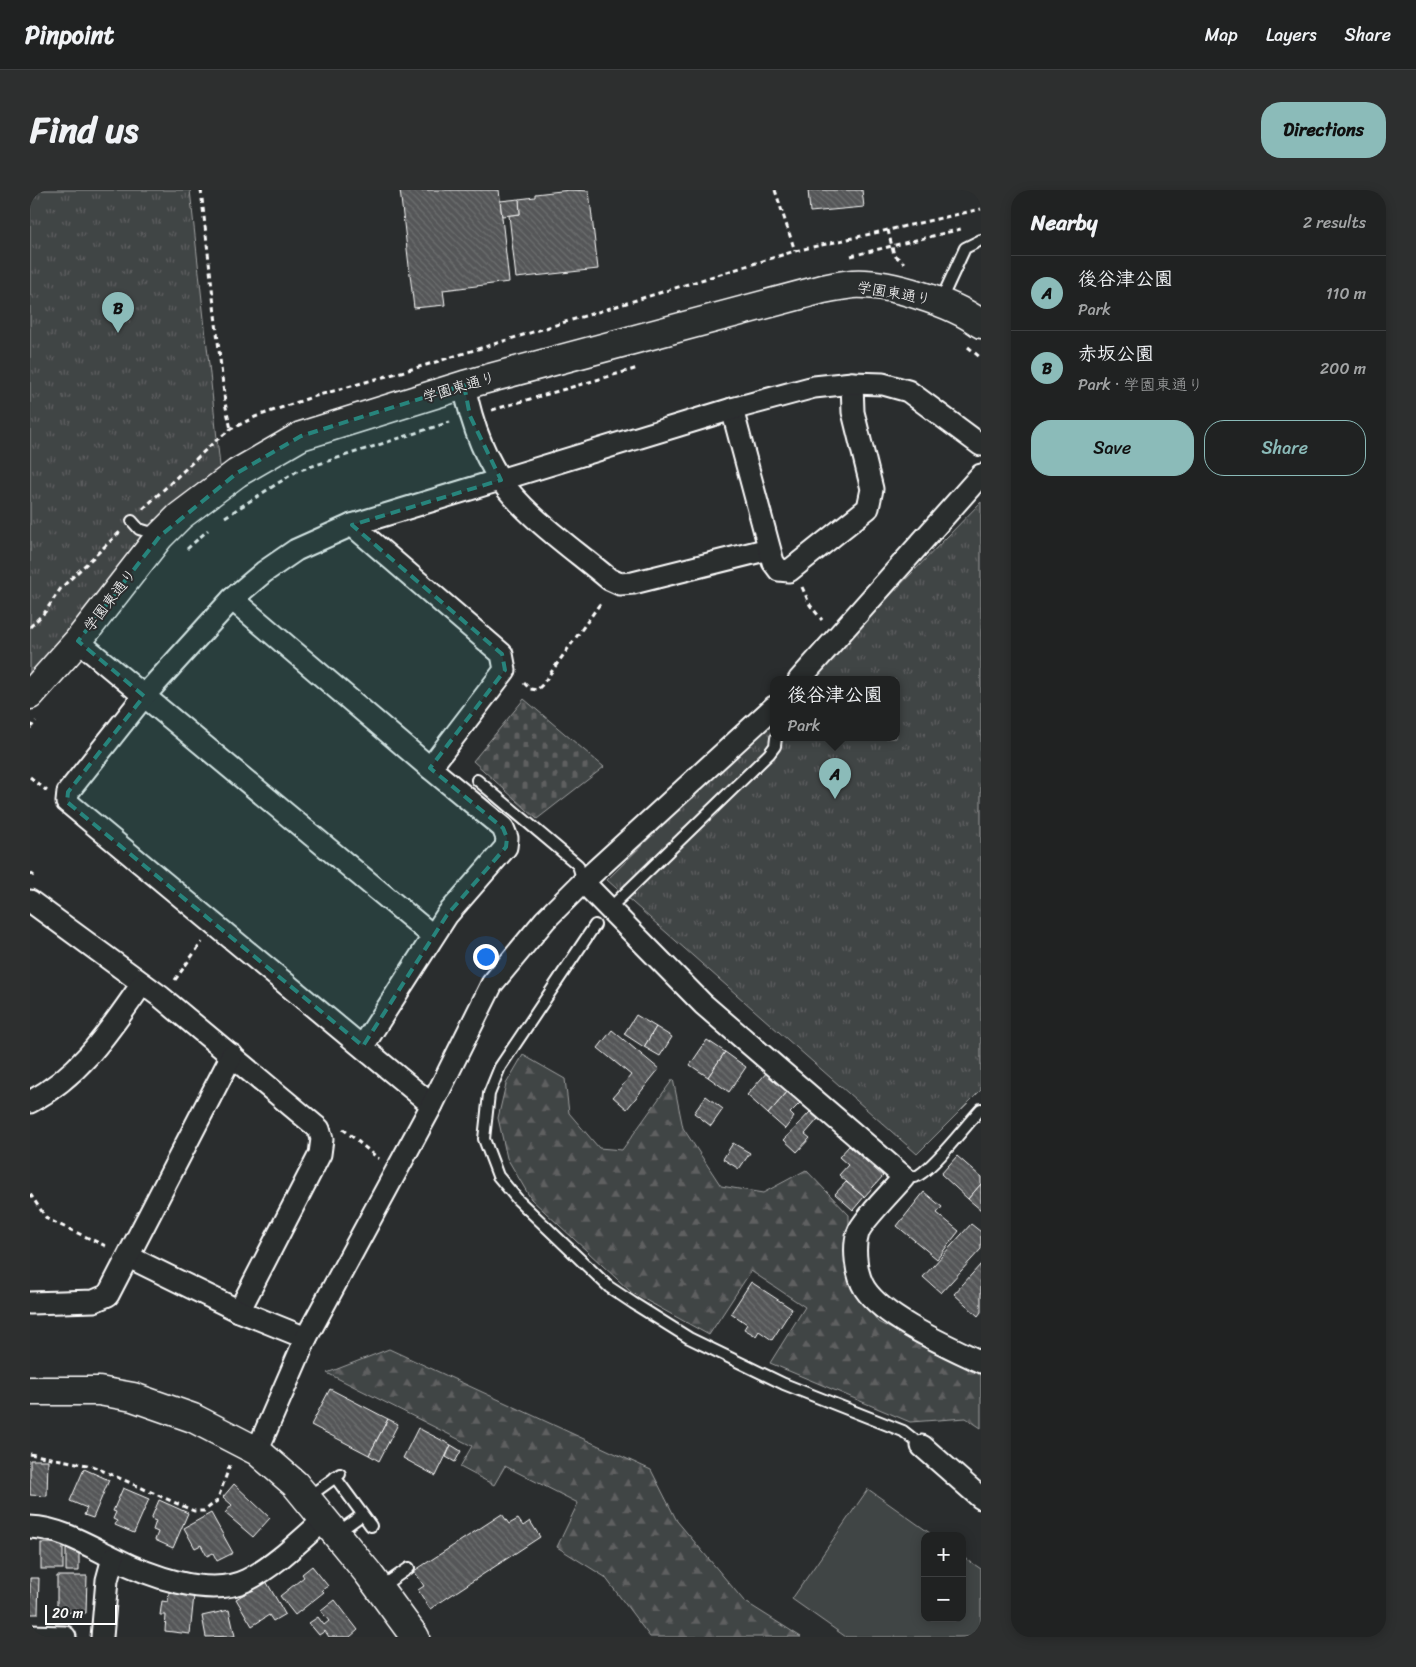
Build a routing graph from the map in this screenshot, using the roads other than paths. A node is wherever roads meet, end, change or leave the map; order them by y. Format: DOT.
graph roads {
  1 [pos="981,240"];
  2 [pos="940,301"];
  3 [pos="981,324"];
  4 [pos="852,383"];
  5 [pos="464,385"];
  6 [pos="732,409"];
  7 [pos="981,445"];
  8 [pos="981,475"];
  9 [pos="501,480"];
  10 [pos="132,521"];
  11 [pos="352,525"];
  12 [pos="160,536"];
  13 [pos="769,549"];
  14 [pos="232,598"];
  15 [pos="78,641"];
  16 [pos="803,676"];
  17 [pos="30,695"];
  18 [pos="144,696"];
  19 [pos="770,716"];
  20 [pos="776,741"];
  21 [pos="430,768"];
  22 [pos="477,780"];
  23 [pos="583,882"];
  24 [pos="30,901"];
  25 [pos="615,903"];
  26 [pos="595,925"];
  27 [pos="433,936"];
  28 [pos="142,984"];
  29 [pos="363,1046"];
  30 [pos="232,1055"];
  31 [pos="30,1102"];
  32 [pos="432,1104"];
  33 [pos="981,1109"];
  34 [pos="904,1177"];
  35 [pos="129,1257"];
  36 [pos="30,1303"];
  37 [pos="239,1311"];
  38 [pos="306,1338"];
  39 [pos="981,1362"];
  40 [pos="30,1391"];
  41 [pos="922,1446"];
  42 [pos="247,1460"];
  43 [pos="307,1498"];
  44 [pos="981,1498"];
  45 [pos="362,1514"];
  46 [pos="370,1526"];
  47 [pos="30,1527"];
  48 [pos="330,1527"];
  49 [pos="113,1558"];
  50 [pos="409,1568"];
  51 [pos="380,1588"];
  52 [pos="30,1636"];
  53 [pos="65,1637"];
  54 [pos="102,1637"];
  55 [pos="415,1637"];
  1 -- 2 [label="lane"];
  2 -- 3 [label="street, 学園東通り"];
  2 -- 5 [label="street, 学園東通り"];
  4 -- 6 [label="street"];
  4 -- 7 [label="street"];
  4 -- 13 [label="street"];
  5 -- 9 [label="street"];
  5 -- 12 [label="street, 学園東通り"];
  6 -- 9 [label="street"];
  6 -- 13 [label="street"];
  8 -- 16 [label="street"];
  9 -- 11 [label="street"];
  9 -- 13 [label="street"];
  10 -- 12 [label="lane"];
  11 -- 14 [label="street"];
  11 -- 21 [label="street"];
  12 -- 15 [label="street, 学園東通り"];
  14 -- 18 [label="street"];
  14 -- 21 [label="street"];
  15 -- 17 [label="street, 学園東通り"];
  15 -- 18 [label="street"];
  18 -- 27 [label="street"];
  18 -- 29 [label="street"];
  19 -- 23 [label="street"];
  20 -- 25 [label="lane"];
  21 -- 27 [label="street"];
  22 -- 23 [label="lane"];
  23 -- 32 [label="street"];
  23 -- 34 [label="street"];
  24 -- 28 [label="street"];
  26 -- 41 [label="lane"];
  27 -- 29 [label="street"];
  28 -- 30 [label="street"];
  28 -- 31 [label="street"];
  29 -- 32 [label="street"];
  30 -- 35 [label="street"];
  30 -- 37 [label="street"];
  32 -- 38 [label="street"];
  33 -- 34 [label="lane"];
  34 -- 39 [label="street"];
  35 -- 36 [label="street"];
  35 -- 37 [label="street"];
  37 -- 38 [label="street"];
  38 -- 42 [label="street"];
  40 -- 42 [label="street"];
  41 -- 44 [label="street"];
  42 -- 43 [label="street"];
  43 -- 45 [label="lane"];
  43 -- 48 [label="street"];
  45 -- 46 [label="lane"];
  45 -- 48 [label="lane"];
  47 -- 49 [label="street"];
  48 -- 49 [label="street"];
  48 -- 51 [label="street"];
  49 -- 54 [label="street"];
  50 -- 51 [label="lane"];
  51 -- 55 [label="street"];
  52 -- 53 [label="street"];
}
